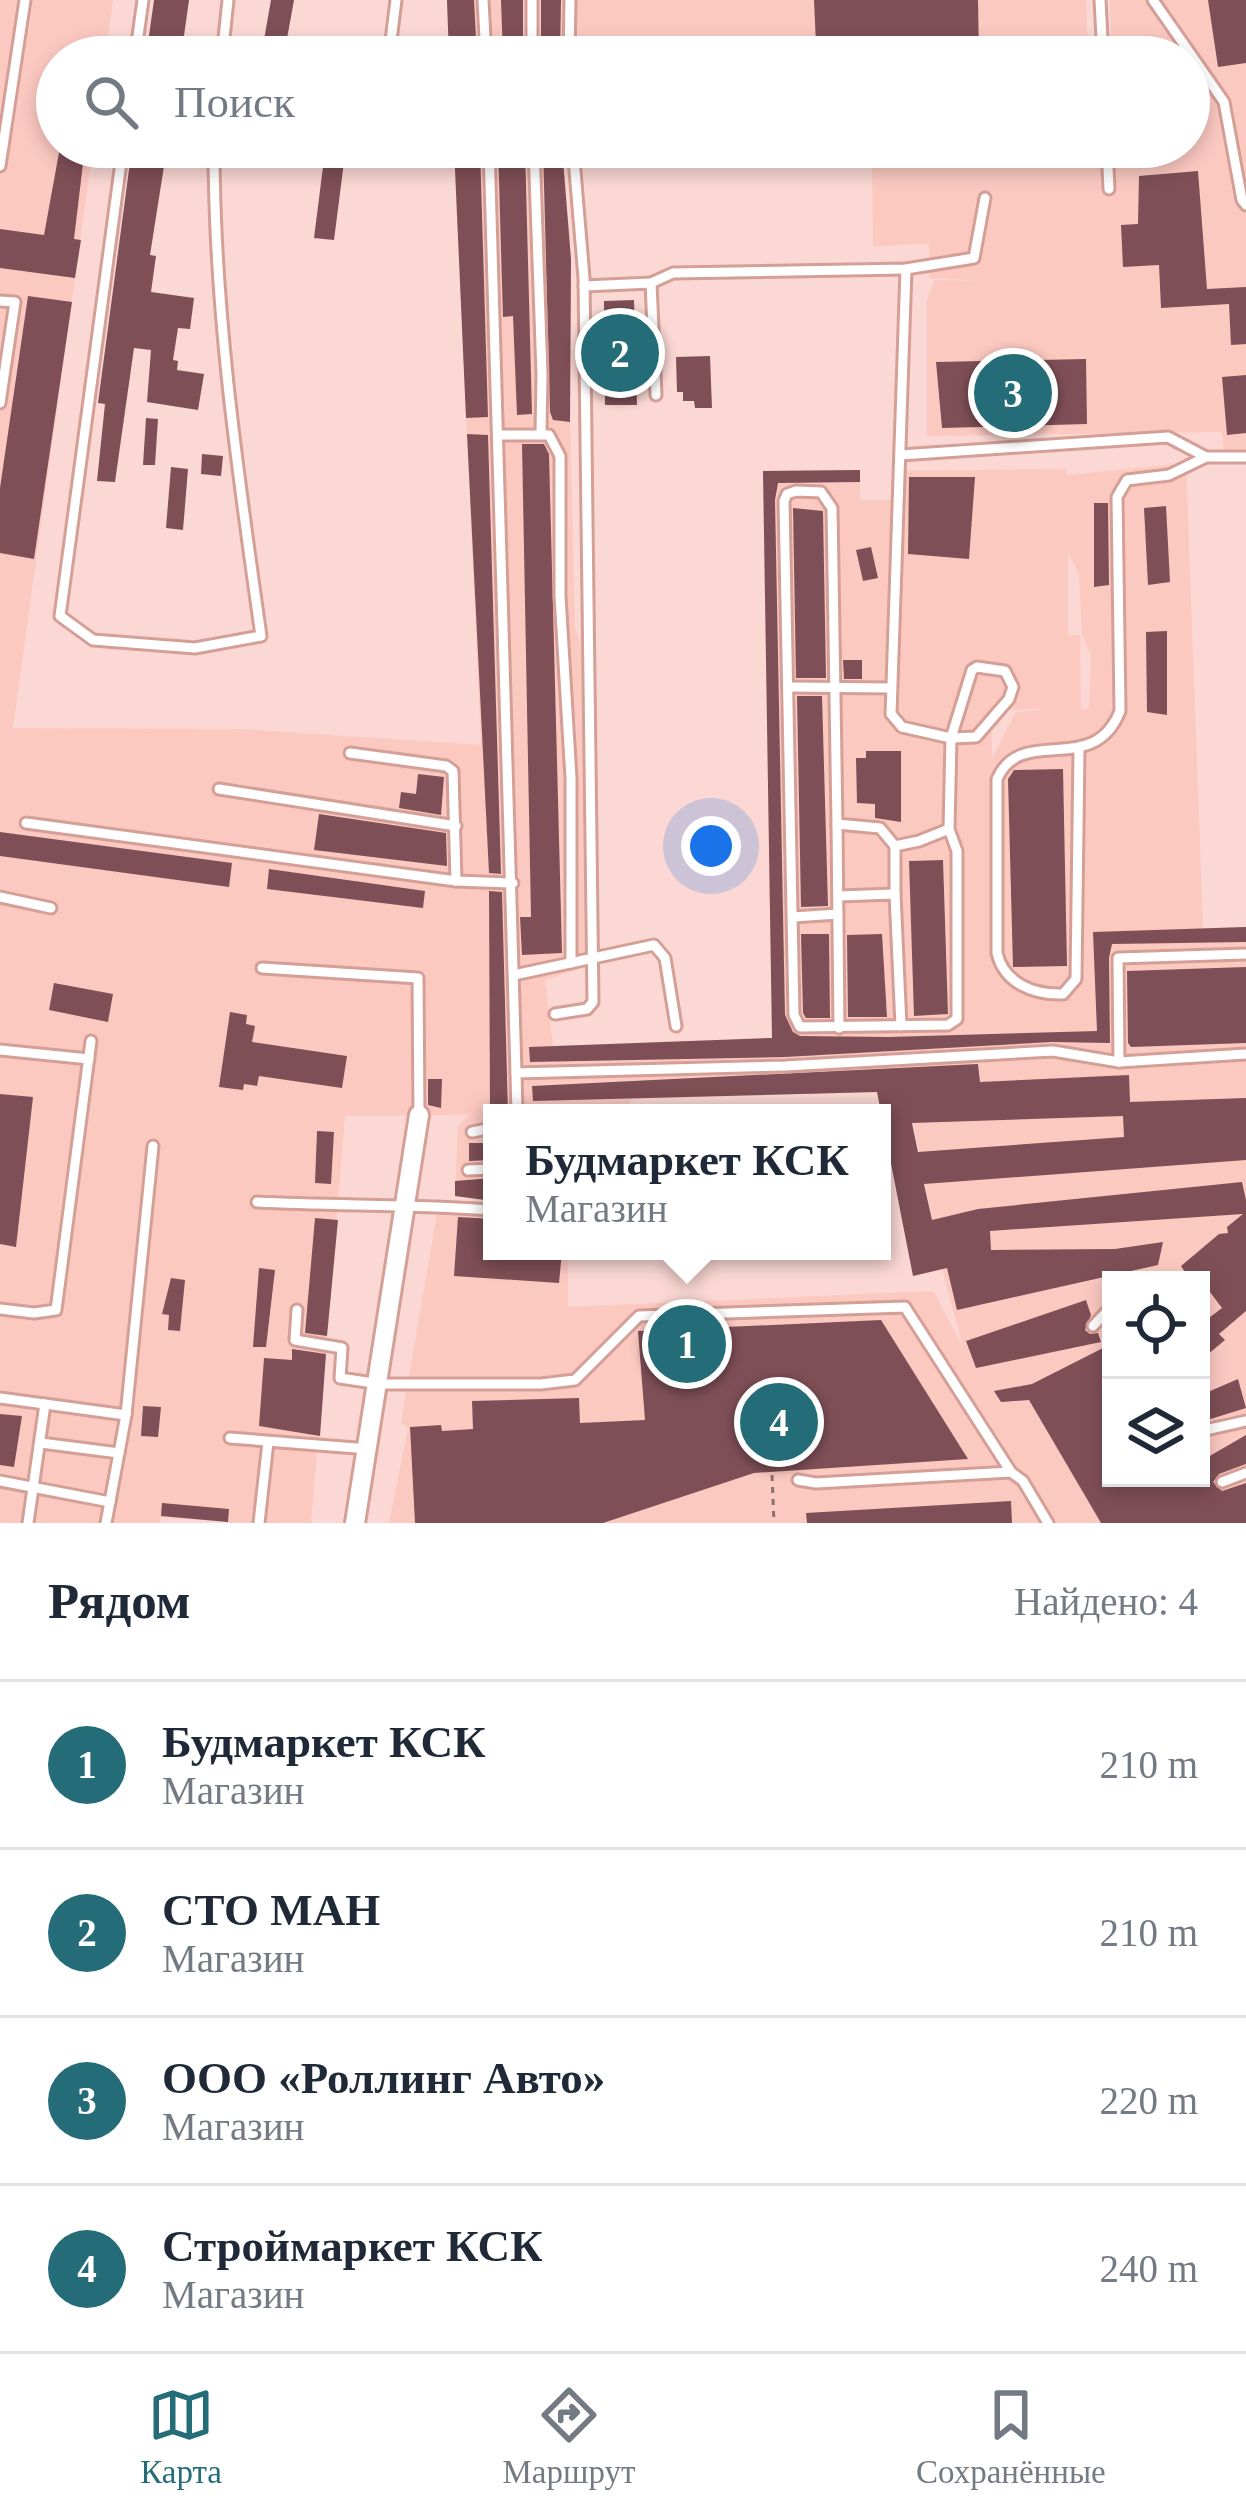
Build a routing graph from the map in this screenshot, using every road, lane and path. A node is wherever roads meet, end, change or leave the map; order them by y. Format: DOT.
graph roads {
  1 [pos="25,0"];
  2 [pos="143,0"];
  3 [pos="228,0"];
  4 [pos="396,0"];
  5 [pos="484,0"];
  6 [pos="532,0"];
  7 [pos="570,0"];
  8 [pos="1100,0"];
  9 [pos="1153,0"];
  10 [pos="138,36"];
  11 [pos="224,36"];
  12 [pos="392,36"];
  13 [pos="485,36"];
  14 [pos="532,36"];
  15 [pos="569,36"];
  16 [pos="1102,36"];
  17 [pos="1178,36"];
  18 [pos="1210,83"];
  19 [pos="0,166"];
  20 [pos="120,168"];
  21 [pos="214,168"];
  22 [pos="490,168"];
  23 [pos="535,168"];
  24 [pos="575,168"];
  25 [pos="1108,168"];
  26 [pos="1109,189"];
  27 [pos="985,198"];
  28 [pos="1246,205"];
  29 [pos="906,269"];
  30 [pos="651,283"];
  31 [pos="584,286"];
  32 [pos="0,301"];
  33 [pos="656,394"];
  34 [pos="0,404"];
  35 [pos="541,432"];
  36 [pos="500,435"];
  37 [pos="900,455"];
  38 [pos="1206,457"];
  39 [pos="1246,457"];
  40 [pos="833,686"];
  41 [pos="788,687"];
  42 [pos="891,688"];
  43 [pos="951,738"];
  44 [pos="1079,750"];
  45 [pos="350,753"];
  46 [pos="219,789"];
  47 [pos="26,824"];
  48 [pos="837,824"];
  49 [pos="456,826"];
  50 [pos="949,829"];
  51 [pos="895,846"];
  52 [pos="456,881"];
  53 [pos="513,884"];
  54 [pos="895,894"];
  55 [pos="838,896"];
  56 [pos="0,897"];
  57 [pos="51,908"];
  58 [pos="838,914"];
  59 [pos="793,917"];
  60 [pos="1246,953"];
  61 [pos="592,958"];
  62 [pos="571,963"];
  63 [pos="262,968"];
  64 [pos="514,975"];
  65 [pos="555,1014"];
  66 [pos="676,1026"];
  67 [pos="902,1026"];
  68 [pos="839,1028"];
  69 [pos="91,1041"];
  70 [pos="0,1050"];
  71 [pos="1246,1054"];
  72 [pos="89,1059"];
  73 [pos="1119,1062"];
  74 [pos="516,1073"];
  75 [pos="517,1104"];
  76 [pos="419,1115"];
  77 [pos="483,1130"];
  78 [pos="472,1132"];
  79 [pos="153,1146"];
  80 [pos="483,1169"];
  81 [pos="469,1170"];
  82 [pos="257,1202"];
  83 [pos="406,1204"];
  84 [pos="483,1209"];
  85 [pos="0,1309"];
  86 [pos="298,1310"];
  87 [pos="1102,1316"];
  88 [pos="1093,1326"];
  89 [pos="380,1384"];
  90 [pos="0,1398"];
  91 [pos="45,1404"];
  92 [pos="126,1415"];
  93 [pos="1246,1421"];
  94 [pos="1210,1429"];
  95 [pos="230,1438"];
  96 [pos="268,1442"];
  97 [pos="41,1443"];
  98 [pos="370,1449"];
  99 [pos="118,1453"];
  100 [pos="1011,1472"];
  101 [pos="1246,1474"];
  102 [pos="772,1475"];
  103 [pos="798,1480"];
  104 [pos="0,1481"];
  105 [pos="1222,1482"];
  106 [pos="33,1487"];
  107 [pos="110,1502"];
  108 [pos="28,1523"];
  109 [pos="106,1523"];
  110 [pos="259,1523"];
  111 [pos="356,1523"];
  112 [pos="774,1523"];
  113 [pos="1048,1523"];
  1 -- 19 [label="lane"];
  2 -- 10 [label="lane"];
  3 -- 11 [label="lane"];
  4 -- 12 [label="lane"];
  5 -- 13 [label="lane"];
  6 -- 14 [label="lane"];
  7 -- 15 [label="lane"];
  8 -- 16 [label="lane"];
  9 -- 17 [label="lane"];
  18 -- 28 [label="lane"];
  20 -- 21 [label="lane"];
  22 -- 36 [label="lane"];
  23 -- 35 [label="lane"];
  24 -- 31 [label="lane"];
  25 -- 26 [label="lane"];
  27 -- 29 [label="lane"];
  29 -- 30 [label="lane"];
  29 -- 37 [label="lane"];
  30 -- 31 [label="lane"];
  30 -- 33 [label="lane"];
  31 -- 61 [label="lane"];
  32 -- 34 [label="lane"];
  35 -- 36 [label="lane"];
  35 -- 62 [label="lane"];
  36 -- 53 [label="lane"];
  37 -- 38 [label="lane"];
  37 -- 42 [label="lane"];
  38 -- 39 [label="lane"];
  38 -- 44 [label="lane"];
  40 -- 41 [label="lane"];
  40 -- 41 [label="lane"];
  40 -- 42 [label="lane"];
  40 -- 48 [label="lane"];
  41 -- 59 [label="lane"];
  42 -- 43 [label="lane"];
  43 -- 43 [label="lane"];
  43 -- 50 [label="lane"];
  44 -- 44 [label="lane"];
  45 -- 49 [label="lane"];
  46 -- 49 [label="lane"];
  47 -- 52 [label="lane"];
  48 -- 51 [label="lane"];
  48 -- 55 [label="lane"];
  49 -- 52 [label="lane"];
  50 -- 51 [label="lane"];
  50 -- 67 [label="lane"];
  51 -- 54 [label="lane"];
  52 -- 53 [label="lane"];
  53 -- 64 [label="lane"];
  54 -- 55 [label="lane"];
  54 -- 67 [label="lane"];
  55 -- 58 [label="lane"];
  56 -- 57 [label="lane"];
  58 -- 59 [label="lane"];
  58 -- 68 [label="lane"];
  59 -- 68 [label="lane"];
  60 -- 73 [label="lane"];
  61 -- 62 [label="lane"];
  61 -- 65 [label="lane"];
  61 -- 66 [label="lane"];
  62 -- 64 [label="lane"];
  63 -- 76 [label="lane"];
  64 -- 74 [label="lane"];
  67 -- 68 [label="lane"];
  69 -- 72 [label="lane"];
  70 -- 72 [label="lane"];
  71 -- 73 [label="lane"];
  72 -- 85 [label="lane"];
  73 -- 74 [label="lane"];
  74 -- 75 [label="lane"];
  76 -- 83 [label="street"];
  77 -- 78 [label="lane"];
  79 -- 92 [label="lane"];
  80 -- 81 [label="lane"];
  82 -- 83 [label="lane"];
  83 -- 84 [label="lane"];
  83 -- 89 [label="street"];
  86 -- 89 [label="lane"];
  87 -- 88 [label="lane"];
  89 -- 98 [label="street"];
  89 -- 100 [label="lane"];
  90 -- 91 [label="lane"];
  91 -- 92 [label="lane"];
  91 -- 97 [label="lane"];
  92 -- 99 [label="lane"];
  93 -- 94 [label="lane"];
  95 -- 96 [label="lane"];
  96 -- 98 [label="lane"];
  96 -- 110 [label="lane"];
  97 -- 99 [label="lane"];
  97 -- 106 [label="lane"];
  98 -- 111 [label="street"];
  99 -- 107 [label="lane"];
  100 -- 103 [label="lane"];
  100 -- 113 [label="lane"];
  101 -- 105 [label="lane"];
  102 -- 112 [label="path"];
  104 -- 106 [label="lane"];
  106 -- 107 [label="lane"];
  106 -- 108 [label="lane"];
  107 -- 109 [label="lane"];
}
